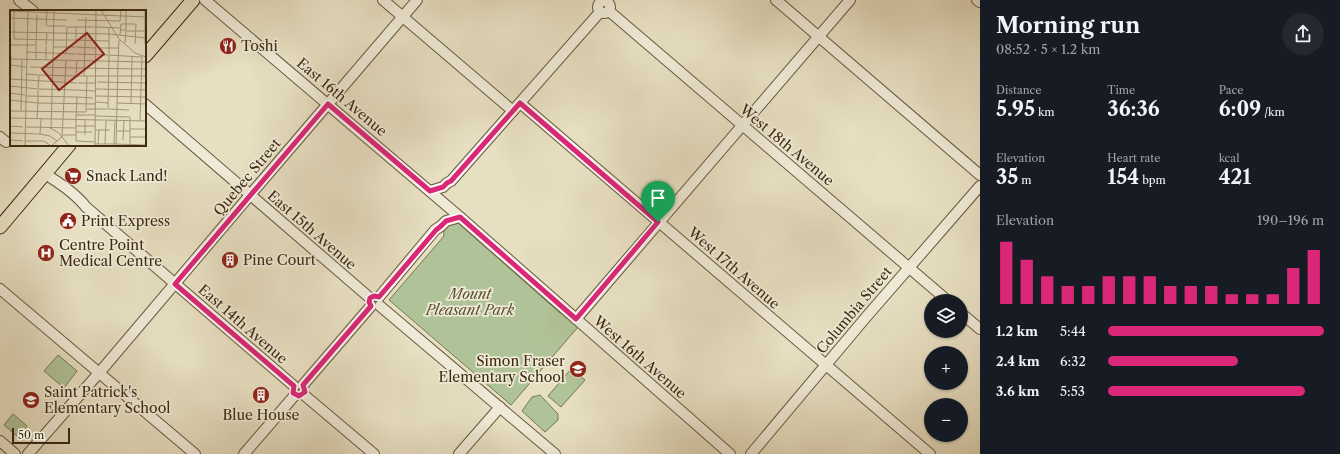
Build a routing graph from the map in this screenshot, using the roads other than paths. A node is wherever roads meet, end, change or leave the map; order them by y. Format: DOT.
graph roads {
  1 [pos="19,0"];
  2 [pos="193,0"];
  3 [pos="205,0"];
  4 [pos="383,0"];
  5 [pos="417,0"];
  6 [pos="776,0"];
  7 [pos="850,0"];
  8 [pos="977,0"];
  9 [pos="980,2"];
  10 [pos="603,5"];
  11 [pos="31,10"];
  12 [pos="403,17"];
  13 [pos="818,36"];
  14 [pos="146,55"];
  15 [pos="520,103"];
  16 [pos="328,104"];
  17 [pos="146,105"];
  18 [pos="513,111"];
  19 [pos="742,126"];
  20 [pos="68,146"];
  21 [pos="45,174"];
  22 [pos="980,175"];
  23 [pos="980,186"];
  24 [pos="430,191"];
  25 [pos="250,195"];
  26 [pos="460,217"];
  27 [pos="658,222"];
  28 [pos="0,227"];
  29 [pos="909,268"];
  30 [pos="175,284"];
  31 [pos="0,289"];
  32 [pos="940,294"];
  33 [pos="375,302"];
  34 [pos="576,319"];
  35 [pos="968,319"];
  36 [pos="980,329"];
  37 [pos="826,365"];
  38 [pos="98,373"];
  39 [pos="299,390"];
  40 [pos="500,408"];
  41 [pos="0,441"];
  42 [pos="15,454"];
  43 [pos="28,454"];
  44 [pos="195,454"];
  45 [pos="244,454"];
  46 [pos="374,454"];
  47 [pos="460,454"];
  48 [pos="555,454"];
  49 [pos="730,454"];
  50 [pos="752,454"];
  51 [pos="930,454"];
  1 -- 11 [label="street"];
  2 -- 14 [label="main road"];
  3 -- 16 [label="street, East 16th Avenue"];
  4 -- 12 [label="street"];
  5 -- 12 [label="street, Quebec Street"];
  6 -- 13 [label="street"];
  7 -- 13 [label="street"];
  8 -- 9 [label="street"];
  10 -- 15 [label="street"];
  10 -- 19 [label="street, West 18th Avenue"];
  12 -- 16 [label="street, Quebec Street"];
  12 -- 18 [label="street"];
  13 -- 19 [label="street"];
  13 -- 22 [label="street"];
  15 -- 18 [label="street"];
  15 -- 27 [label="street, West 17th Avenue"];
  16 -- 24 [label="street, East 16th Avenue"];
  16 -- 25 [label="street, Quebec Street"];
  17 -- 25 [label="street, East 15th Avenue"];
  18 -- 24 [label="street"];
  19 -- 27 [label="street"];
  19 -- 29 [label="street, West 18th Avenue"];
  20 -- 21 [label="main road"];
  21 -- 28 [label="main road"];
  21 -- 30 [label="street, East 14th Avenue"];
  23 -- 29 [label="street, Columbia Street"];
  24 -- 26 [label="street, East 16th Avenue"];
  25 -- 30 [label="street, Quebec Street"];
  25 -- 33 [label="street, East 15th Avenue"];
  26 -- 33 [label="street"];
  26 -- 34 [label="street, West 16th Avenue"];
  27 -- 34 [label="street"];
  27 -- 37 [label="street, West 17th Avenue"];
  29 -- 32 [label="street, West 18th Avenue"];
  29 -- 37 [label="street, Columbia Street"];
  30 -- 38 [label="street, Quebec Street"];
  30 -- 39 [label="street, East 14th Avenue"];
  31 -- 38 [label="street"];
  33 -- 39 [label="street"];
  33 -- 40 [label="street, East 15th Avenue"];
  34 -- 49 [label="street, West 16th Avenue"];
  35 -- 36 [label="street"];
  37 -- 50 [label="street, Columbia Street"];
  37 -- 51 [label="street, West 17th Avenue"];
  38 -- 43 [label="street, Quebec Street"];
  38 -- 44 [label="street"];
  39 -- 45 [label="street"];
  39 -- 46 [label="street, East 14th Avenue"];
  40 -- 47 [label="street"];
  40 -- 48 [label="street, East 15th Avenue"];
  41 -- 42 [label="street"];
}
